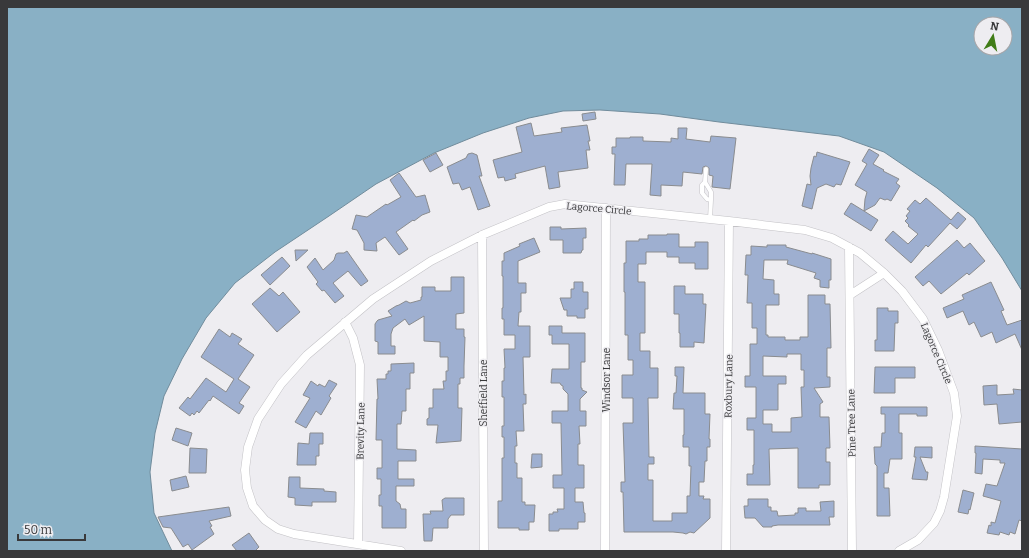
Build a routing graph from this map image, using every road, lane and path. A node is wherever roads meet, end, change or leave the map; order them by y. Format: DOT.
graph roads {
  1 [pos="706,169"];
  2 [pos="705,182"];
  3 [pos="711,200"];
  4 [pos="606,208"];
  5 [pos="710,219"];
  6 [pos="729,221"];
  7 [pos="482,236"];
  8 [pos="849,247"];
  9 [pos="884,273"];
  10 [pos="850,295"];
  11 [pos="345,322"];
  12 [pos="358,544"];
  13 [pos="401,551"];
  14 [pos="484,551"];
  15 [pos="605,551"];
  16 [pos="726,551"];
  17 [pos="852,551"];
  18 [pos="899,551"];
  1 -- 2 [label="lane"];
  2 -- 3 [label="lane"];
  2 -- 3 [label="lane"];
  3 -- 5 [label="lane"];
  4 -- 5 [label="street, Lagorce Circle"];
  4 -- 7 [label="street, Lagorce Circle"];
  4 -- 15 [label="street, Windsor Lane"];
  5 -- 6 [label="street, Lagorce Circle"];
  6 -- 8 [label="street, Lagorce Circle"];
  6 -- 16 [label="street, Roxbury Lane"];
  7 -- 11 [label="street, Lagorce Circle"];
  7 -- 14 [label="street, Sheffield Lane"];
  8 -- 9 [label="street, Lagorce Circle"];
  8 -- 10 [label="street, Pine Tree Lane"];
  9 -- 10 [label="street"];
  9 -- 18 [label="street, Lagorce Circle"];
  10 -- 17 [label="street, Pine Tree Lane"];
  11 -- 12 [label="street, Brevity Lane"];
  11 -- 12 [label="street, Lagorce Circle"];
  12 -- 13 [label="street, Lagorce Circle"];
}
